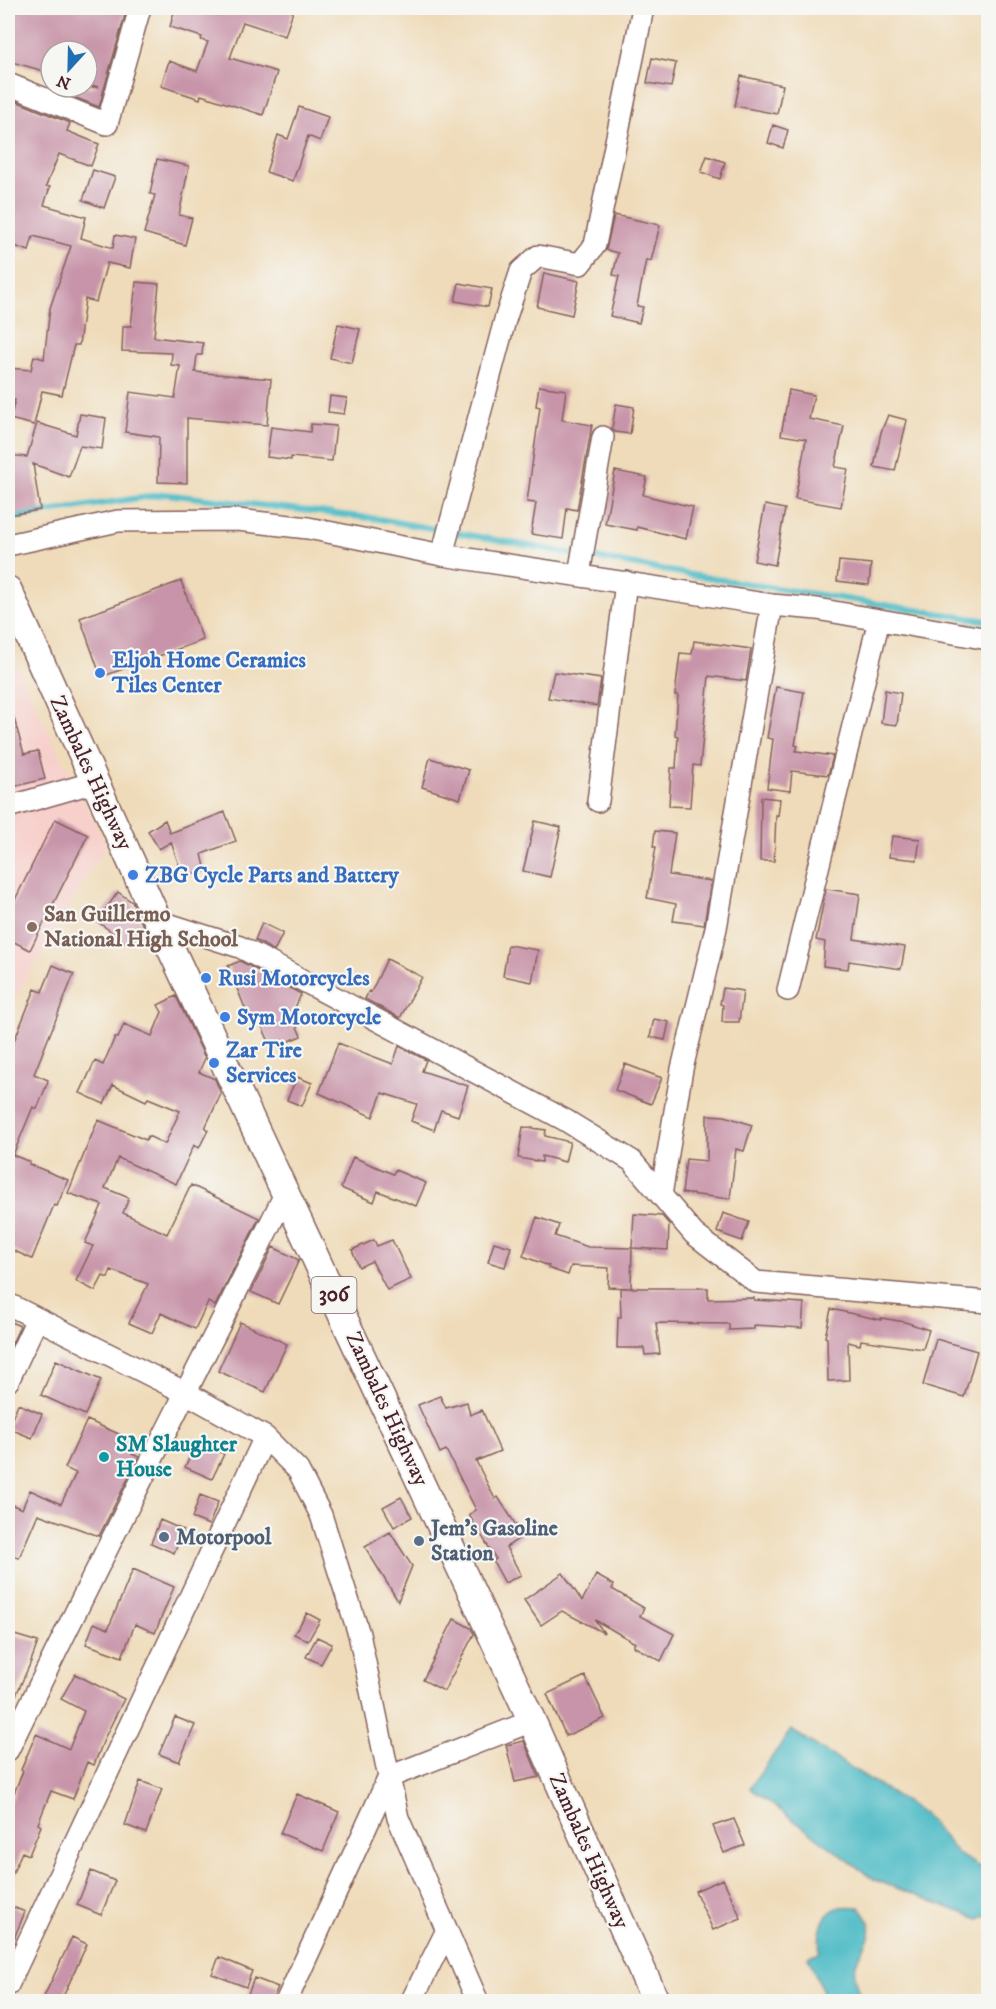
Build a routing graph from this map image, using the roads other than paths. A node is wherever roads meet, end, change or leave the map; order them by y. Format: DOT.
graph roads {
  1 [pos="140,8"];
  2 [pos="643,8"];
  3 [pos="8,84"];
  4 [pos="603,437"];
  5 [pos="446,542"];
  6 [pos="8,544"];
  7 [pos="582,560"];
  8 [pos="626,582"];
  9 [pos="8,591"];
  10 [pos="772,605"];
  11 [pos="879,620"];
  12 [pos="988,639"];
  13 [pos="95,782"];
  14 [pos="597,801"];
  15 [pos="8,807"];
  16 [pos="158,921"];
  17 [pos="788,990"];
  18 [pos="286,1192"];
  19 [pos="661,1195"];
  20 [pos="988,1302"];
  21 [pos="8,1304"];
  22 [pos="37,1319"];
  23 [pos="8,1382"];
  24 [pos="186,1393"];
  25 [pos="265,1437"];
  26 [pos="532,1721"];
  27 [pos="8,1750"];
  28 [pos="389,1777"];
  29 [pos="447,1932"];
  30 [pos="8,1985"];
  31 [pos="286,2001"];
  32 [pos="411,2001"];
  33 [pos="478,2001"];
  34 [pos="656,2001"];
  1 -- 3 [label="street"];
  2 -- 5 [label="street"];
  4 -- 7 [label="street"];
  5 -- 6 [label="street"];
  5 -- 7 [label="street"];
  7 -- 8 [label="street"];
  8 -- 10 [label="street"];
  8 -- 14 [label="street"];
  9 -- 13 [label="main road, Zambales Highway / 306"];
  10 -- 11 [label="street"];
  10 -- 19 [label="street"];
  11 -- 12 [label="street"];
  11 -- 17 [label="street"];
  13 -- 15 [label="street"];
  13 -- 16 [label="main road, Zambales Highway / 306"];
  16 -- 18 [label="main road, Zambales Highway / 306"];
  16 -- 19 [label="street"];
  18 -- 24 [label="street"];
  18 -- 26 [label="main road, Zambales Highway / 306"];
  19 -- 20 [label="street"];
  21 -- 22 [label="street"];
  22 -- 23 [label="street"];
  22 -- 24 [label="street"];
  24 -- 25 [label="street"];
  24 -- 27 [label="street"];
  25 -- 28 [label="street"];
  25 -- 30 [label="street"];
  26 -- 28 [label="street"];
  26 -- 34 [label="main road, Zambales Highway / 306"];
  28 -- 29 [label="street"];
  28 -- 31 [label="street"];
  29 -- 32 [label="street"];
  29 -- 33 [label="street"];
}
